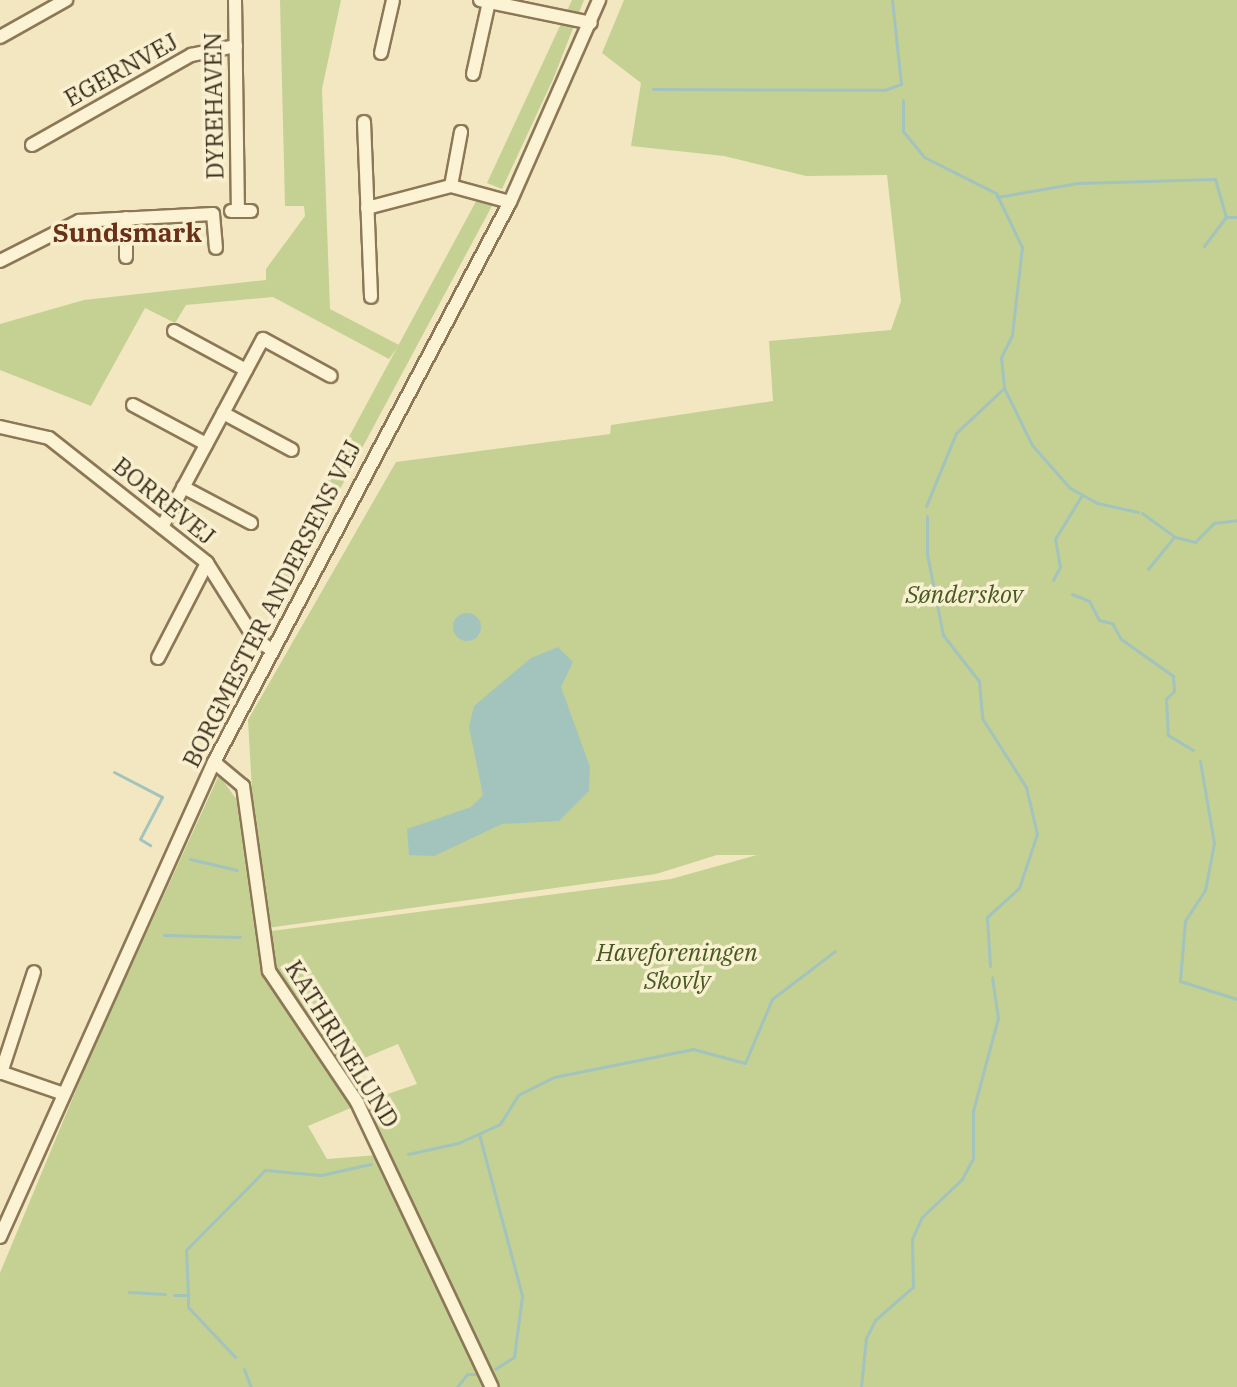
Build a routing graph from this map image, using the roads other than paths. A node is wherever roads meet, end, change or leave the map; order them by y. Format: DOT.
graph roads {
  1 [pos="66,0"];
  2 [pos="235,0"];
  3 [pos="393,0"];
  4 [pos="599,0"];
  5 [pos="485,1"];
  6 [pos="510,3"];
  7 [pos="591,23"];
  8 [pos="0,37"];
  9 [pos="236,46"];
  10 [pos="381,53"];
  11 [pos="473,74"];
  12 [pos="364,122"];
  13 [pos="461,132"];
  14 [pos="32,145"];
  15 [pos="451,186"];
  16 [pos="510,202"];
  17 [pos="367,208"];
  18 [pos="240,211"];
  19 [pos="126,218"];
  20 [pos="216,248"];
  21 [pos="126,257"];
  22 [pos="0,261"];
  23 [pos="371,297"];
  24 [pos="174,331"];
  25 [pos="246,370"];
  26 [pos="331,376"];
  27 [pos="133,405"];
  28 [pos="223,413"];
  29 [pos="0,427"];
  30 [pos="206,444"];
  31 [pos="292,450"];
  32 [pos="183,487"];
  33 [pos="251,523"];
  34 [pos="162,527"];
  35 [pos="207,563"];
  36 [pos="269,648"];
  37 [pos="158,658"];
  38 [pos="214,762"];
  39 [pos="34,972"];
  40 [pos="0,1073"];
  41 [pos="61,1093"];
  42 [pos="0,1237"];
  43 [pos="492,1387"];
  1 -- 8 [label="street"];
  2 -- 9 [label="street, DYREHAVEN"];
  3 -- 10 [label="street"];
  4 -- 7 [label="street, BORGMESTER ANDERSENS VEJ"];
  5 -- 6 [label="street"];
  5 -- 11 [label="street"];
  6 -- 7 [label="street"];
  7 -- 16 [label="street, BORGMESTER ANDERSENS VEJ"];
  9 -- 14 [label="street, EGERNVEJ"];
  9 -- 18 [label="street, DYREHAVEN"];
  12 -- 17 [label="street"];
  13 -- 15 [label="street"];
  15 -- 16 [label="street"];
  15 -- 17 [label="street"];
  16 -- 36 [label="street, BORGMESTER ANDERSENS VEJ"];
  17 -- 23 [label="street"];
  19 -- 20 [label="street"];
  19 -- 21 [label="street"];
  19 -- 22 [label="street"];
  24 -- 25 [label="street"];
  25 -- 26 [label="street"];
  25 -- 28 [label="street"];
  27 -- 30 [label="street"];
  28 -- 30 [label="street"];
  28 -- 31 [label="street"];
  29 -- 34 [label="street, BORREVEJ"];
  30 -- 32 [label="street"];
  32 -- 33 [label="street"];
  32 -- 34 [label="street"];
  34 -- 35 [label="street, BORREVEJ"];
  35 -- 36 [label="street, BORREVEJ"];
  35 -- 37 [label="street"];
  36 -- 38 [label="street, BORGMESTER ANDERSENS VEJ"];
  38 -- 41 [label="street, BORGMESTER ANDERSENS VEJ"];
  38 -- 43 [label="street, KATHRINELUND"];
  39 -- 40 [label="street"];
  40 -- 41 [label="street"];
  41 -- 42 [label="street, BORGMESTER ANDERSENS VEJ"];
}
